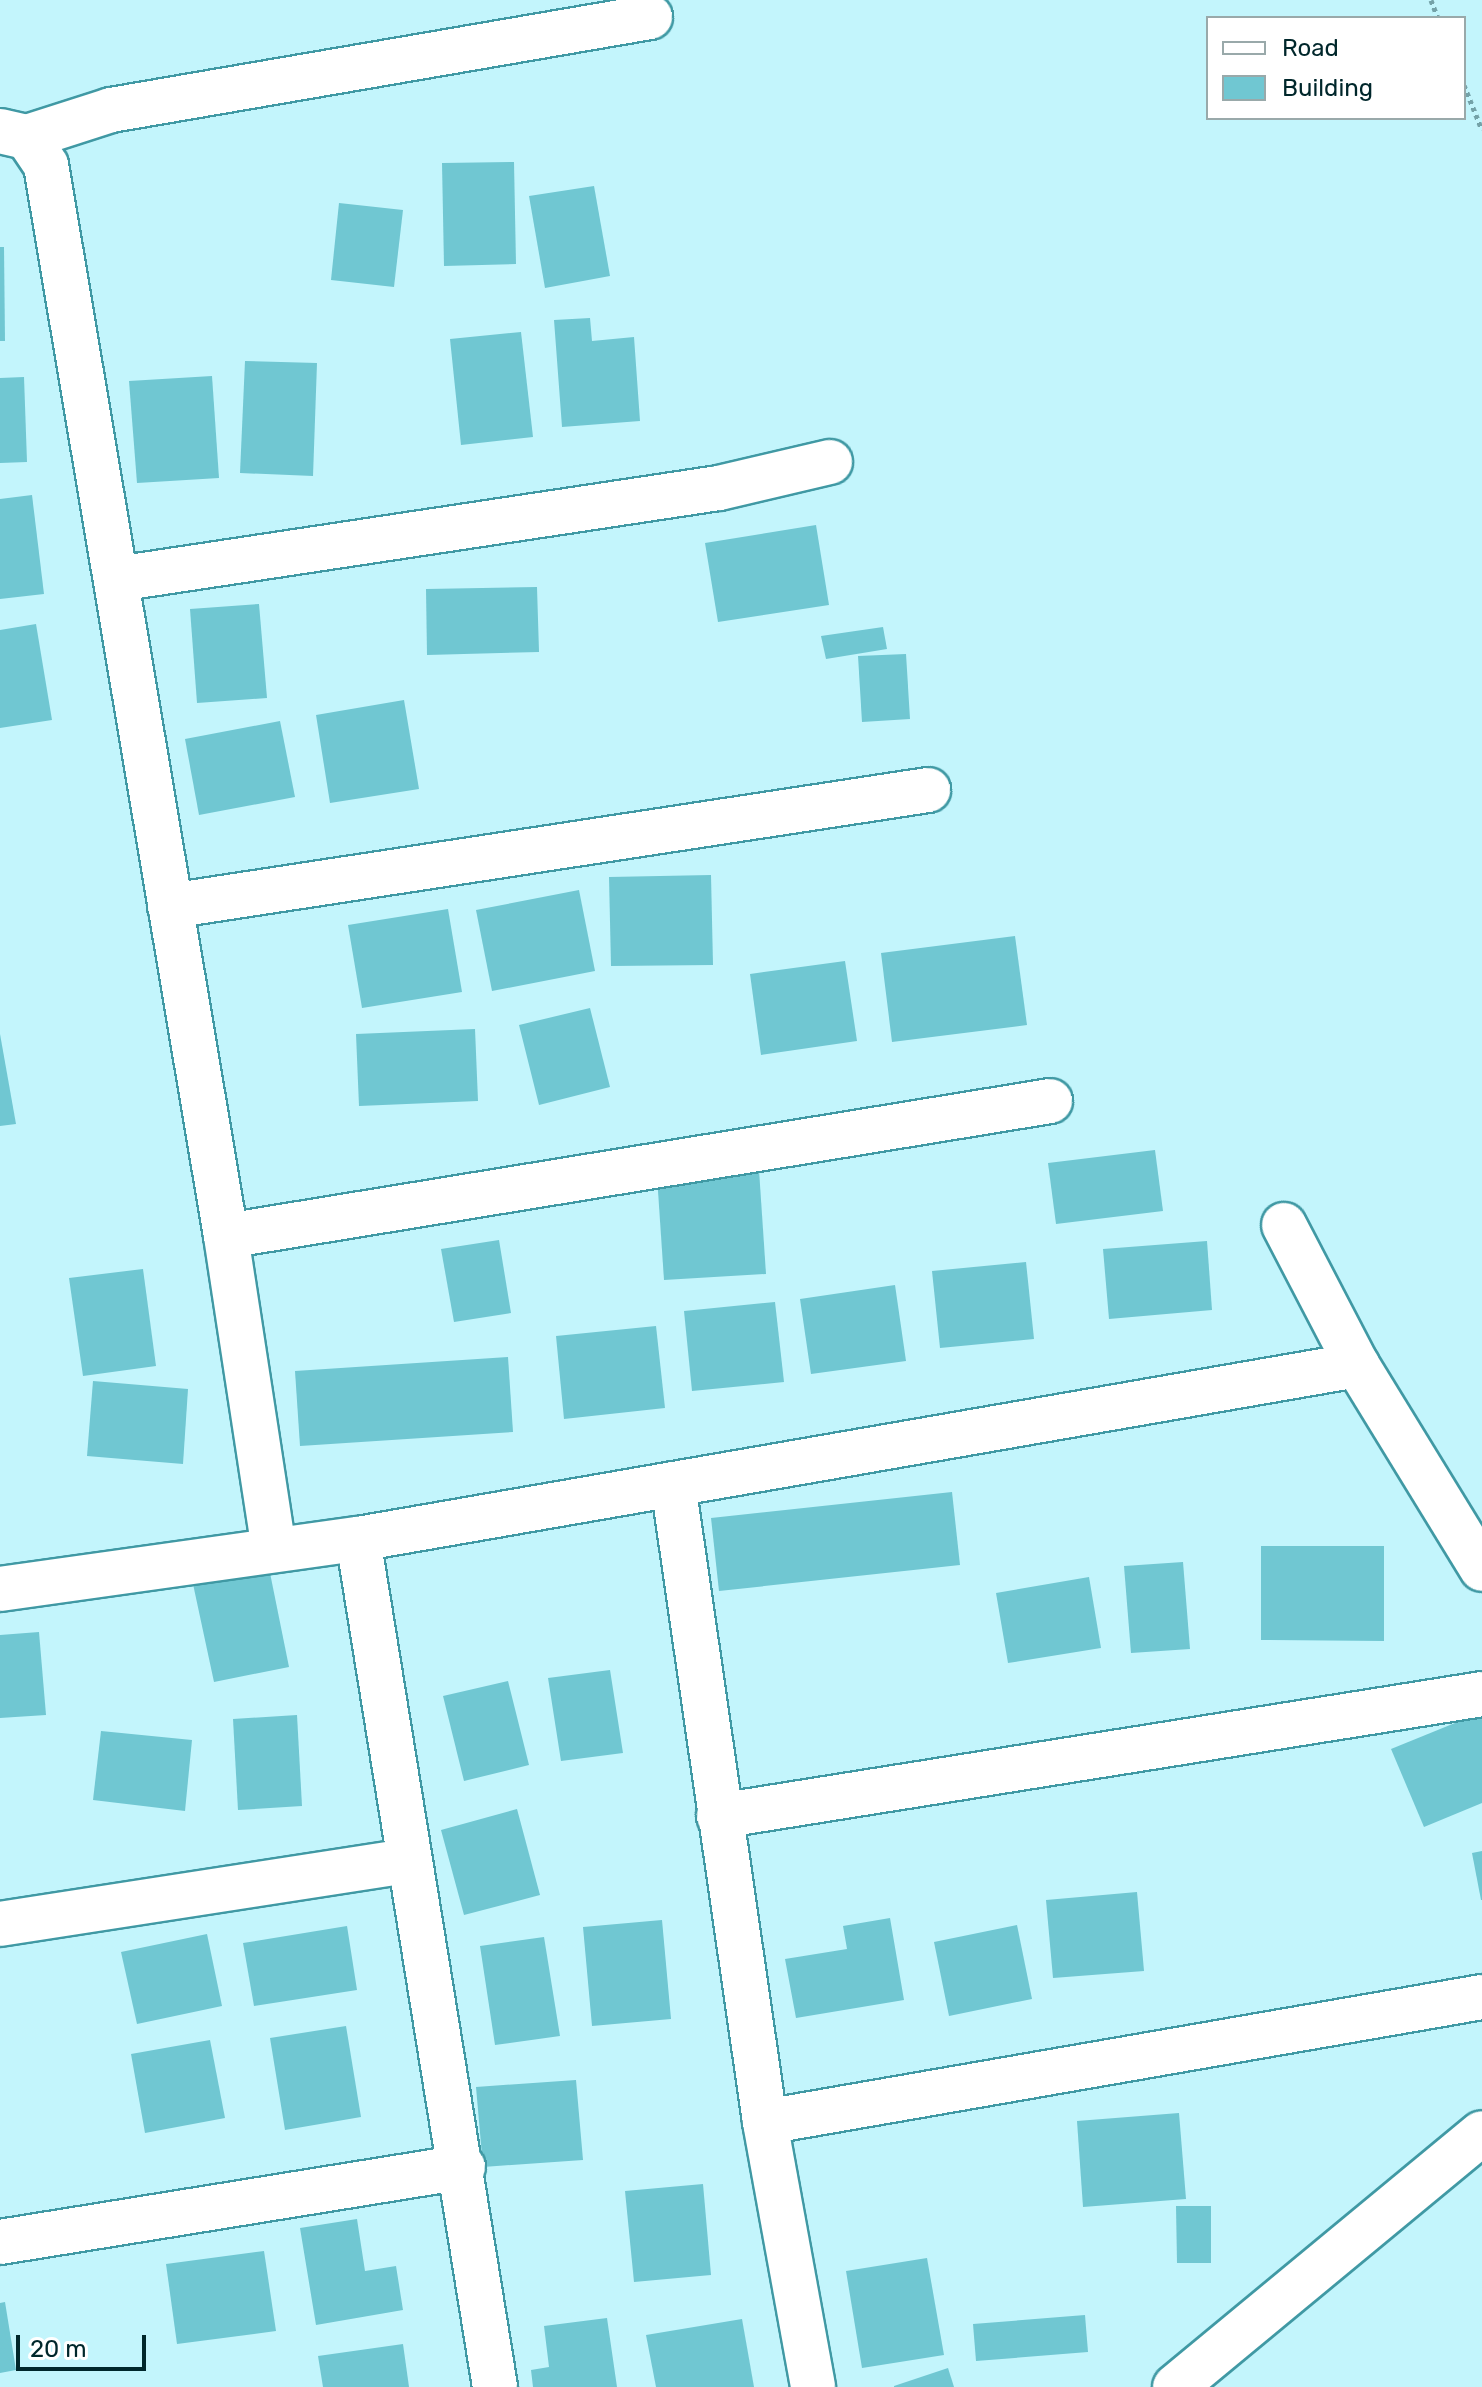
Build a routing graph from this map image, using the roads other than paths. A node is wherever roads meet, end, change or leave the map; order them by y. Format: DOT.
graph roads {
  1 [pos="650,17"];
  2 [pos="13,134"];
  3 [pos="830,462"];
  4 [pos="117,579"];
  5 [pos="928,790"];
  6 [pos="170,906"];
  7 [pos="1050,1101"];
  8 [pos="1284,1225"];
  9 [pos="226,1236"];
  10 [pos="1357,1365"];
  11 [pos="673,1484"];
  12 [pos="358,1539"];
  13 [pos="274,1549"];
  14 [pos="1482,1569"];
  15 [pos="0,1589"];
  16 [pos="1482,1694"];
  17 [pos="719,1816"];
  18 [pos="406,1861"];
  19 [pos="0,1924"];
  20 [pos="1482,1997"];
  21 [pos="765,2122"];
  22 [pos="1482,2133"];
  23 [pos="463,2167"];
  24 [pos="0,2242"];
  25 [pos="495,2387"];
  26 [pos="813,2387"];
  27 [pos="1175,2387"];
  1 -- 2 [label="street"];
  2 -- 4 [label="street"];
  3 -- 4 [label="street"];
  4 -- 6 [label="street"];
  5 -- 6 [label="street"];
  6 -- 9 [label="street"];
  7 -- 9 [label="street"];
  8 -- 10 [label="street"];
  9 -- 13 [label="street"];
  10 -- 11 [label="street"];
  10 -- 14 [label="street"];
  11 -- 12 [label="street"];
  11 -- 17 [label="street"];
  12 -- 13 [label="street"];
  12 -- 18 [label="street"];
  13 -- 15 [label="street"];
  16 -- 17 [label="street"];
  17 -- 21 [label="street"];
  18 -- 19 [label="street"];
  18 -- 23 [label="street"];
  20 -- 21 [label="street"];
  21 -- 26 [label="street"];
  22 -- 27 [label="street"];
  23 -- 24 [label="street"];
  23 -- 25 [label="street"];
}
